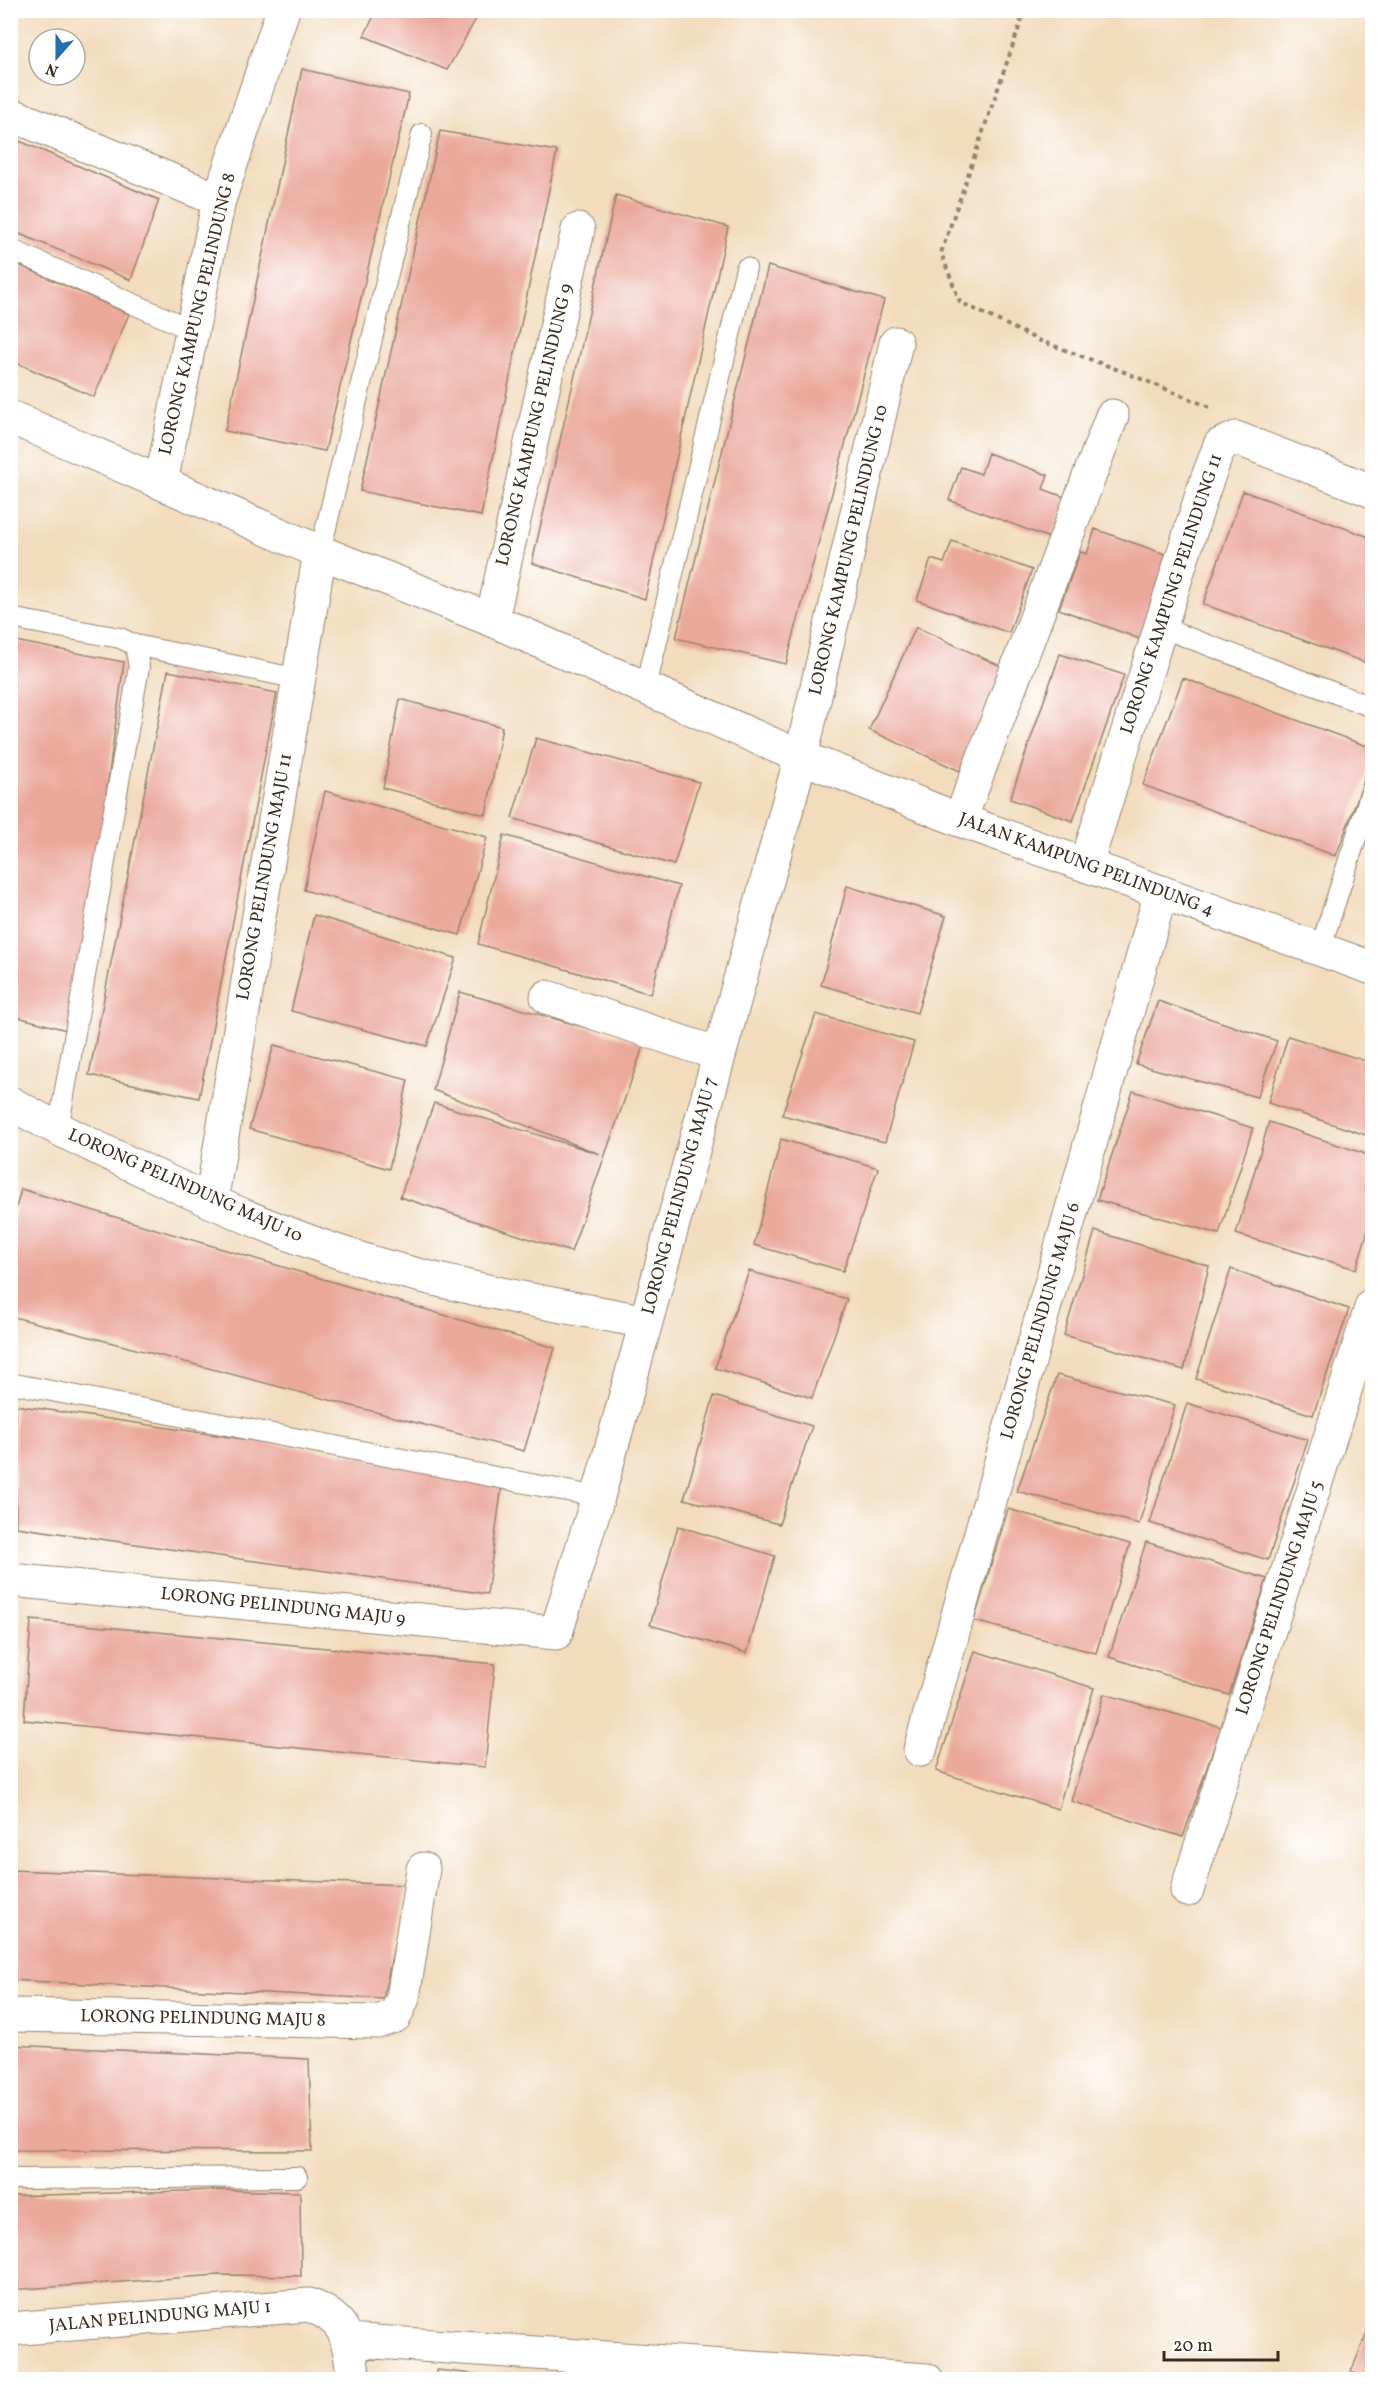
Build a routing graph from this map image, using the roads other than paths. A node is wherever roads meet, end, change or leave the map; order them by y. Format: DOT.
graph roads {
  1 [pos="283,10"];
  2 [pos="10,114"];
  3 [pos="422,134"];
  4 [pos="219,200"];
  5 [pos="578,230"];
  6 [pos="10,249"];
  7 [pos="746,268"];
  8 [pos="192,330"];
  9 [pos="896,343"];
  10 [pos="1112,416"];
  11 [pos="10,417"];
  12 [pos="160,482"];
  13 [pos="1372,491"];
  14 [pos="320,552"];
  15 [pos="10,618"];
  16 [pos="492,620"];
  17 [pos="1160,627"];
  18 [pos="135,645"];
  19 [pos="299,679"];
  20 [pos="646,687"];
  21 [pos="1372,707"];
  22 [pos="801,757"];
  23 [pos="1372,789"];
  24 [pos="960,820"];
  25 [pos="1086,865"];
  26 [pos="1161,892"];
  27 [pos="1320,949"];
  28 [pos="1372,968"];
  29 [pos="547,997"];
  30 [pos="718,1054"];
  31 [pos="10,1103"];
  32 [pos="58,1130"];
  33 [pos="211,1202"];
  34 [pos="1372,1305"];
  35 [pos="646,1322"];
  36 [pos="10,1383"];
  37 [pos="598,1497"];
  38 [pos="10,1580"];
  39 [pos="556,1634"];
  40 [pos="920,1750"];
  41 [pos="423,1869"];
  42 [pos="1187,1890"];
  43 [pos="10,2015"];
  44 [pos="297,2177"];
  45 [pos="10,2179"];
  46 [pos="10,2329"];
  47 [pos="347,2340"];
  48 [pos="354,2379"];
  49 [pos="927,2379"];
  1 -- 4 [label="street, LORONG KAMPUNG PELINDUNG 8"];
  2 -- 4 [label="street"];
  3 -- 14 [label="lane"];
  4 -- 8 [label="street, LORONG KAMPUNG PELINDUNG 8"];
  5 -- 16 [label="street, LORONG KAMPUNG PELINDUNG 9"];
  6 -- 8 [label="lane"];
  7 -- 20 [label="lane"];
  8 -- 12 [label="street, LORONG KAMPUNG PELINDUNG 8"];
  9 -- 22 [label="street, LORONG KAMPUNG PELINDUNG 10"];
  10 -- 24 [label="street"];
  11 -- 12 [label="street, JALAN KAMPUNG PELINDUNG 4"];
  12 -- 14 [label="street, JALAN KAMPUNG PELINDUNG 4"];
  13 -- 17 [label="street, LORONG KAMPUNG PELINDUNG 11"];
  14 -- 16 [label="street, JALAN KAMPUNG PELINDUNG 4"];
  14 -- 19 [label="street, LORONG PELINDUNG MAJU 11"];
  15 -- 18 [label="lane"];
  16 -- 20 [label="street, JALAN KAMPUNG PELINDUNG 4"];
  17 -- 21 [label="lane"];
  17 -- 25 [label="street, LORONG KAMPUNG PELINDUNG 11"];
  18 -- 19 [label="lane"];
  18 -- 32 [label="lane"];
  19 -- 33 [label="street, LORONG PELINDUNG MAJU 11"];
  20 -- 22 [label="street, JALAN KAMPUNG PELINDUNG 4"];
  22 -- 24 [label="street, JALAN KAMPUNG PELINDUNG 4"];
  22 -- 30 [label="street, LORONG PELINDUNG MAJU 7"];
  23 -- 27 [label="lane"];
  24 -- 25 [label="street, JALAN KAMPUNG PELINDUNG 4"];
  25 -- 26 [label="street, JALAN KAMPUNG PELINDUNG 4"];
  26 -- 27 [label="street, JALAN KAMPUNG PELINDUNG 4"];
  26 -- 40 [label="street, LORONG PELINDUNG MAJU 6"];
  27 -- 28 [label="street, JALAN KAMPUNG PELINDUNG 4"];
  29 -- 30 [label="street"];
  30 -- 35 [label="street, LORONG PELINDUNG MAJU 7"];
  31 -- 32 [label="street, LORONG PELINDUNG MAJU 10"];
  32 -- 33 [label="street, LORONG PELINDUNG MAJU 10"];
  33 -- 35 [label="street, LORONG PELINDUNG MAJU 10"];
  34 -- 42 [label="street, LORONG PELINDUNG MAJU 5"];
  35 -- 37 [label="street, LORONG PELINDUNG MAJU 7"];
  36 -- 37 [label="lane"];
  37 -- 39 [label="street, LORONG PELINDUNG MAJU 7"];
  38 -- 39 [label="street, LORONG PELINDUNG MAJU 9"];
  41 -- 43 [label="street, LORONG PELINDUNG MAJU 8"];
  44 -- 45 [label="lane"];
  46 -- 47 [label="street, JALAN PELINDUNG MAJU 1"];
  47 -- 48 [label="street"];
  47 -- 49 [label="street"];
}
